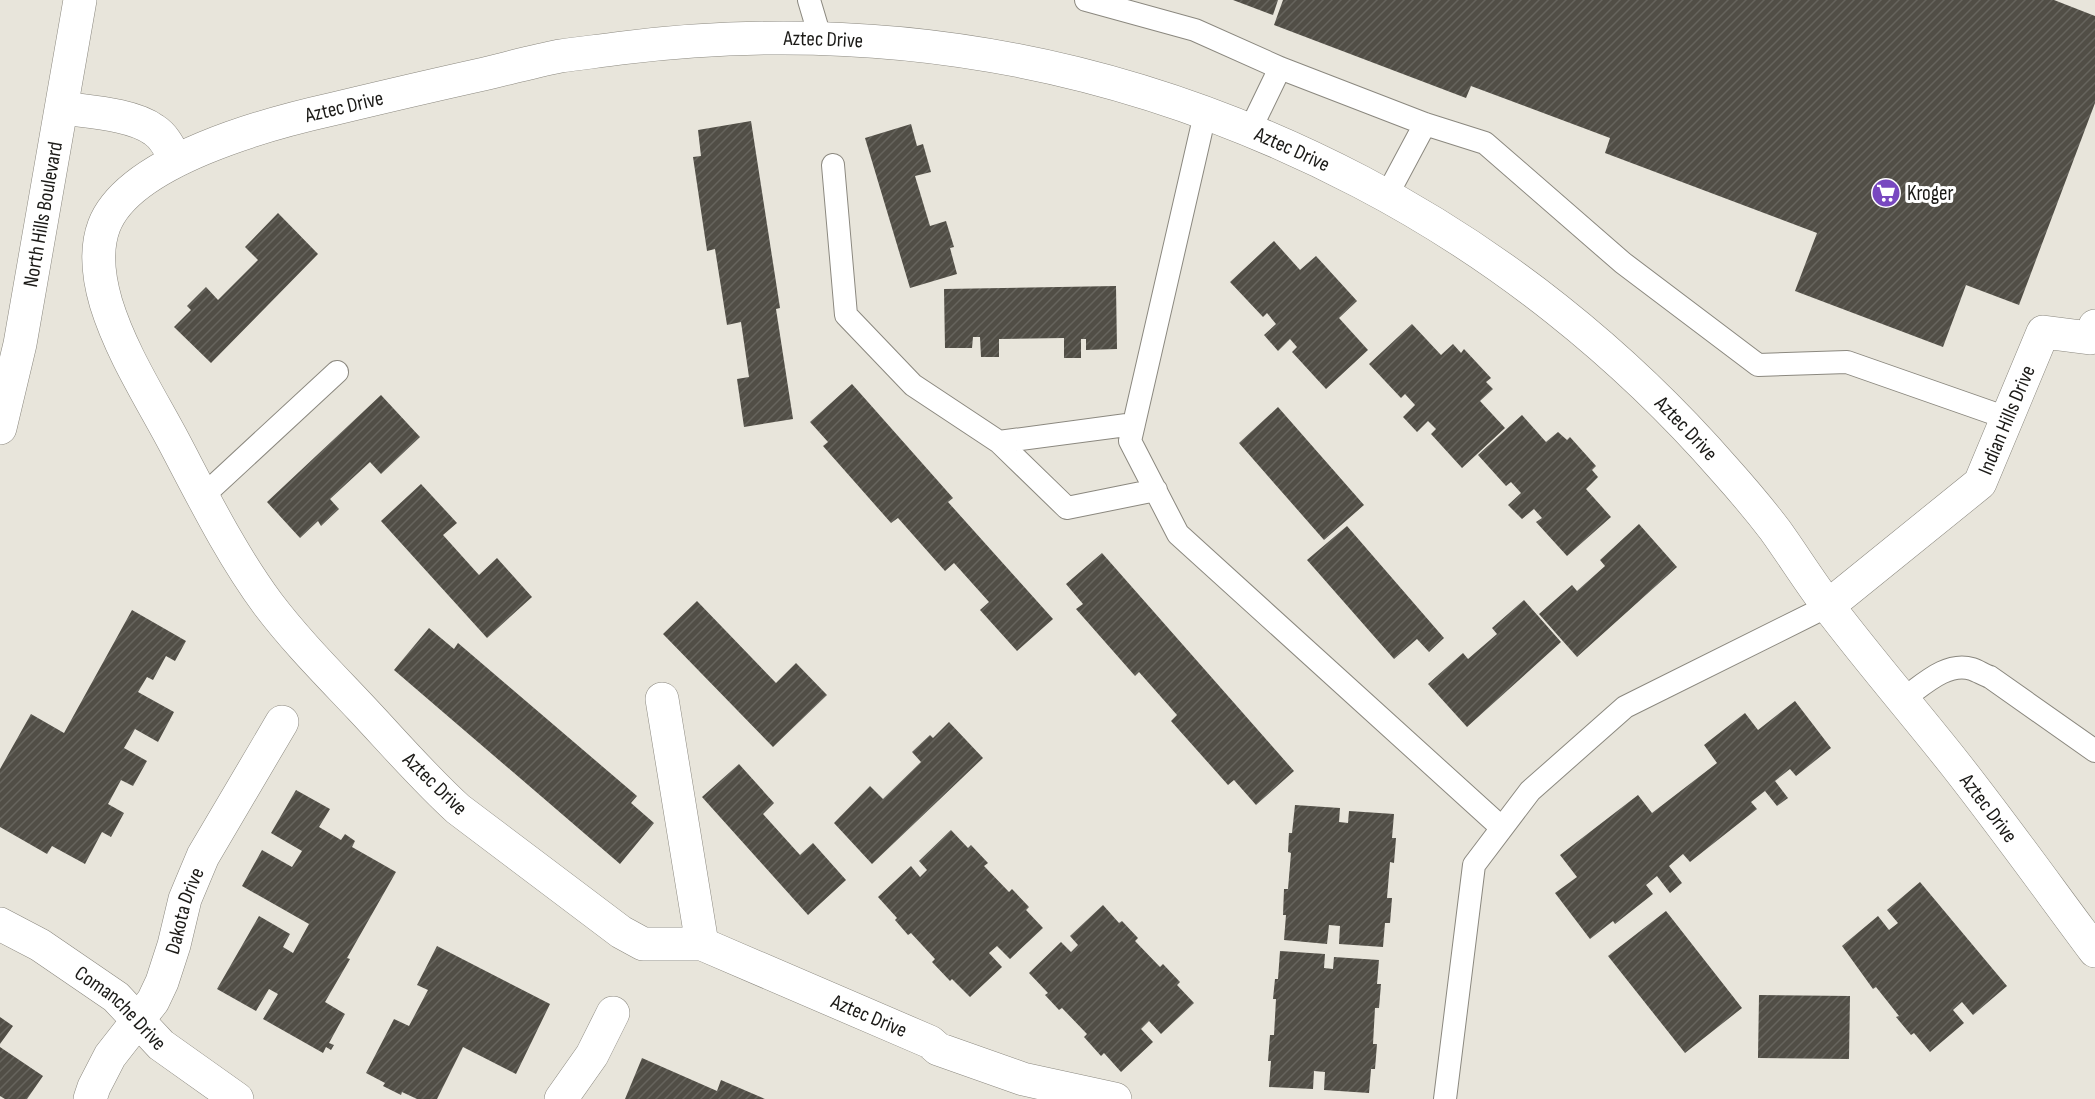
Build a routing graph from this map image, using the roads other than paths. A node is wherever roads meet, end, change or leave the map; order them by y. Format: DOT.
graph roads {
  1 [pos="80,0"];
  2 [pos="809,0"];
  3 [pos="1086,0"];
  4 [pos="820,38"];
  5 [pos="1280,68"];
  6 [pos="62,108"];
  7 [pos="1205,114"];
  8 [pos="1425,123"];
  9 [pos="1250,130"];
  10 [pos="176,160"];
  11 [pos="833,165"];
  12 [pos="1386,197"];
  13 [pos="2095,326"];
  14 [pos="337,372"];
  15 [pos="2007,418"];
  16 [pos="1134,424"];
  17 [pos="0,429"];
  18 [pos="999,442"];
  19 [pos="1156,490"];
  20 [pos="203,496"];
  21 [pos="1828,606"];
  22 [pos="662,699"];
  23 [pos="1903,699"];
  24 [pos="282,722"];
  25 [pos="2095,751"];
  26 [pos="1502,828"];
  27 [pos="0,924"];
  28 [pos="702,944"];
  29 [pos="2095,951"];
  30 [pos="613,1013"];
  31 [pos="138,1020"];
  32 [pos="90,1099"];
  33 [pos="237,1099"];
  34 [pos="561,1099"];
  35 [pos="1115,1099"];
  36 [pos="1445,1099"];
  1 -- 6 [label="street, North Hills Boulevard"];
  2 -- 4 [label="lane"];
  3 -- 5 [label="lane"];
  4 -- 7 [label="street, Aztec Drive"];
  4 -- 10 [label="street, Aztec Drive"];
  5 -- 8 [label="lane"];
  5 -- 9 [label="lane"];
  6 -- 10 [label="street"];
  6 -- 17 [label="street, North Hills Boulevard"];
  7 -- 9 [label="street, Aztec Drive"];
  7 -- 16 [label="lane"];
  8 -- 12 [label="lane"];
  8 -- 15 [label="lane"];
  9 -- 12 [label="street, Aztec Drive"];
  10 -- 20 [label="street, Aztec Drive"];
  11 -- 18 [label="lane"];
  12 -- 21 [label="street, Aztec Drive"];
  13 -- 15 [label="street, Indian Hills Drive"];
  14 -- 20 [label="lane"];
  15 -- 21 [label="street, Indian Hills Drive"];
  16 -- 18 [label="lane"];
  16 -- 19 [label="lane"];
  18 -- 19 [label="lane"];
  19 -- 26 [label="lane"];
  20 -- 28 [label="street, Aztec Drive"];
  21 -- 23 [label="street, Aztec Drive"];
  21 -- 26 [label="lane"];
  22 -- 28 [label="street"];
  23 -- 25 [label="lane"];
  23 -- 29 [label="street, Aztec Drive"];
  24 -- 31 [label="street, Dakota Drive"];
  26 -- 36 [label="lane"];
  27 -- 31 [label="street, Comanche Drive"];
  28 -- 35 [label="street, Aztec Drive"];
  30 -- 34 [label="street"];
  31 -- 32 [label="street, Dakota Drive"];
  31 -- 33 [label="street, Comanche Drive"];
}
